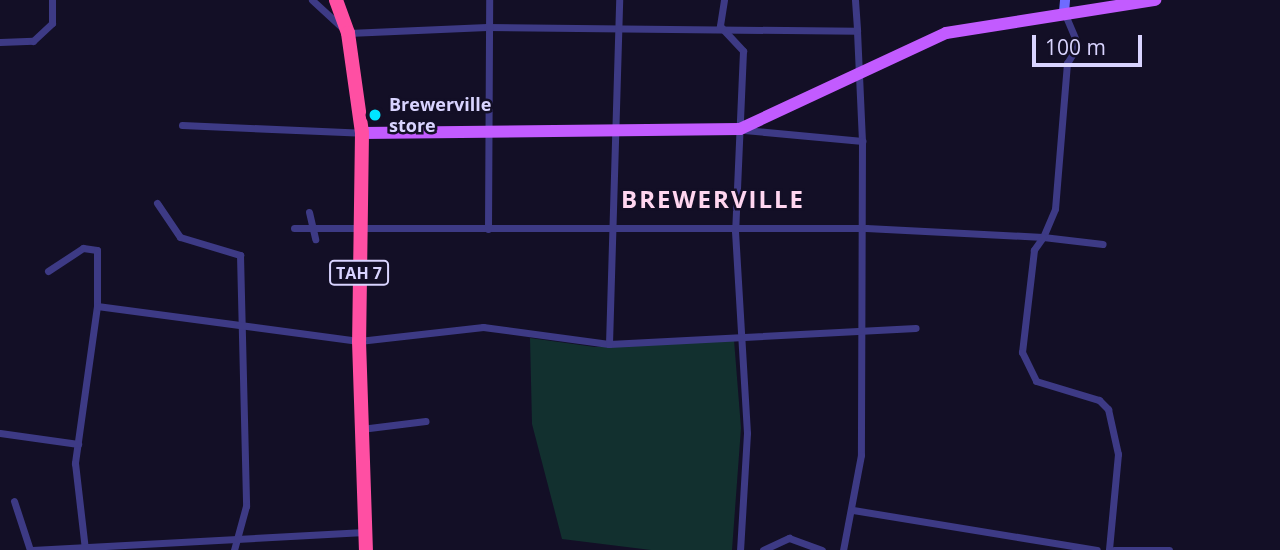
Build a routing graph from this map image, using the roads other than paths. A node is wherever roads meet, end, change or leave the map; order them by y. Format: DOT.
graph roads {
  1 [pos="52,0"];
  2 [pos="312,0"];
  3 [pos="336,0"];
  4 [pos="489,0"];
  5 [pos="619,0"];
  6 [pos="724,0"];
  7 [pos="855,0"];
  8 [pos="1155,0"];
  9 [pos="1065,6"];
  10 [pos="487,27"];
  11 [pos="619,30"];
  12 [pos="857,31"];
  13 [pos="348,33"];
  14 [pos="726,33"];
  15 [pos="0,42"];
  16 [pos="859,70"];
  17 [pos="182,125"];
  18 [pos="740,129"];
  19 [pos="615,130"];
  20 [pos="486,131"];
  21 [pos="362,133"];
  22 [pos="862,141"];
  23 [pos="157,203"];
  24 [pos="309,212"];
  25 [pos="613,227"];
  26 [pos="294,228"];
  27 [pos="311,228"];
  28 [pos="866,228"];
  29 [pos="488,229"];
  30 [pos="359,230"];
  31 [pos="735,231"];
  32 [pos="1043,237"];
  33 [pos="315,239"];
  34 [pos="1102,244"];
  35 [pos="48,271"];
  36 [pos="97,306"];
  37 [pos="916,328"];
  38 [pos="246,329"];
  39 [pos="860,332"];
  40 [pos="737,334"];
  41 [pos="359,341"];
  42 [pos="609,344"];
  43 [pos="426,421"];
  44 [pos="361,429"];
  45 [pos="0,433"];
  46 [pos="78,444"];
  47 [pos="14,500"];
  48 [pos="853,510"];
  49 [pos="365,532"];
  50 [pos="239,536"];
  51 [pos="85,549"];
  52 [pos="31,550"];
  53 [pos="234,550"];
  54 [pos="366,550"];
  55 [pos="740,550"];
  56 [pos="762,550"];
  57 [pos="822,550"];
  58 [pos="843,550"];
  59 [pos="1097,550"];
  60 [pos="1112,550"];
  61 [pos="1169,550"];
  1 -- 15 [label="street"];
  2 -- 13 [label="street"];
  3 -- 13 [label="highway, TAH 7"];
  4 -- 10 [label="street"];
  5 -- 11 [label="street"];
  6 -- 14 [label="street"];
  7 -- 12 [label="street"];
  8 -- 9 [label="main road"];
  9 -- 16 [label="main road"];
  9 -- 32 [label="street"];
  10 -- 11 [label="street"];
  10 -- 13 [label="street"];
  10 -- 20 [label="street"];
  11 -- 14 [label="street"];
  11 -- 19 [label="street"];
  12 -- 14 [label="street"];
  12 -- 16 [label="street"];
  13 -- 21 [label="highway, TAH 7"];
  14 -- 18 [label="street"];
  16 -- 18 [label="main road"];
  16 -- 22 [label="street"];
  17 -- 21 [label="street"];
  18 -- 19 [label="main road"];
  18 -- 22 [label="street"];
  18 -- 31 [label="street"];
  19 -- 20 [label="main road"];
  19 -- 25 [label="street"];
  20 -- 21 [label="main road"];
  20 -- 29 [label="street"];
  21 -- 30 [label="highway, TAH 7"];
  22 -- 28 [label="street"];
  23 -- 38 [label="street"];
  24 -- 27 [label="street"];
  25 -- 29 [label="street"];
  25 -- 31 [label="street"];
  25 -- 42 [label="street"];
  26 -- 27 [label="street"];
  27 -- 30 [label="street"];
  27 -- 33 [label="street"];
  28 -- 31 [label="street"];
  28 -- 32 [label="street"];
  28 -- 39 [label="street"];
  29 -- 30 [label="street"];
  30 -- 41 [label="highway, TAH 7"];
  31 -- 40 [label="street"];
  32 -- 34 [label="street"];
  32 -- 60 [label="street"];
  35 -- 36 [label="street"];
  36 -- 38 [label="street"];
  36 -- 46 [label="street"];
  37 -- 39 [label="street"];
  38 -- 41 [label="street"];
  38 -- 50 [label="street"];
  39 -- 40 [label="street"];
  39 -- 48 [label="street"];
  40 -- 42 [label="street"];
  40 -- 55 [label="street"];
  41 -- 42 [label="street"];
  41 -- 44 [label="highway, TAH 7"];
  43 -- 44 [label="street"];
  44 -- 49 [label="highway, TAH 7"];
  45 -- 46 [label="street"];
  46 -- 51 [label="street"];
  47 -- 52 [label="street"];
  48 -- 58 [label="street"];
  48 -- 59 [label="street"];
  49 -- 50 [label="street"];
  49 -- 54 [label="highway, TAH 7"];
  50 -- 51 [label="street"];
  50 -- 53 [label="street"];
  51 -- 52 [label="street"];
  56 -- 57 [label="street"];
  60 -- 61 [label="street"];
}
